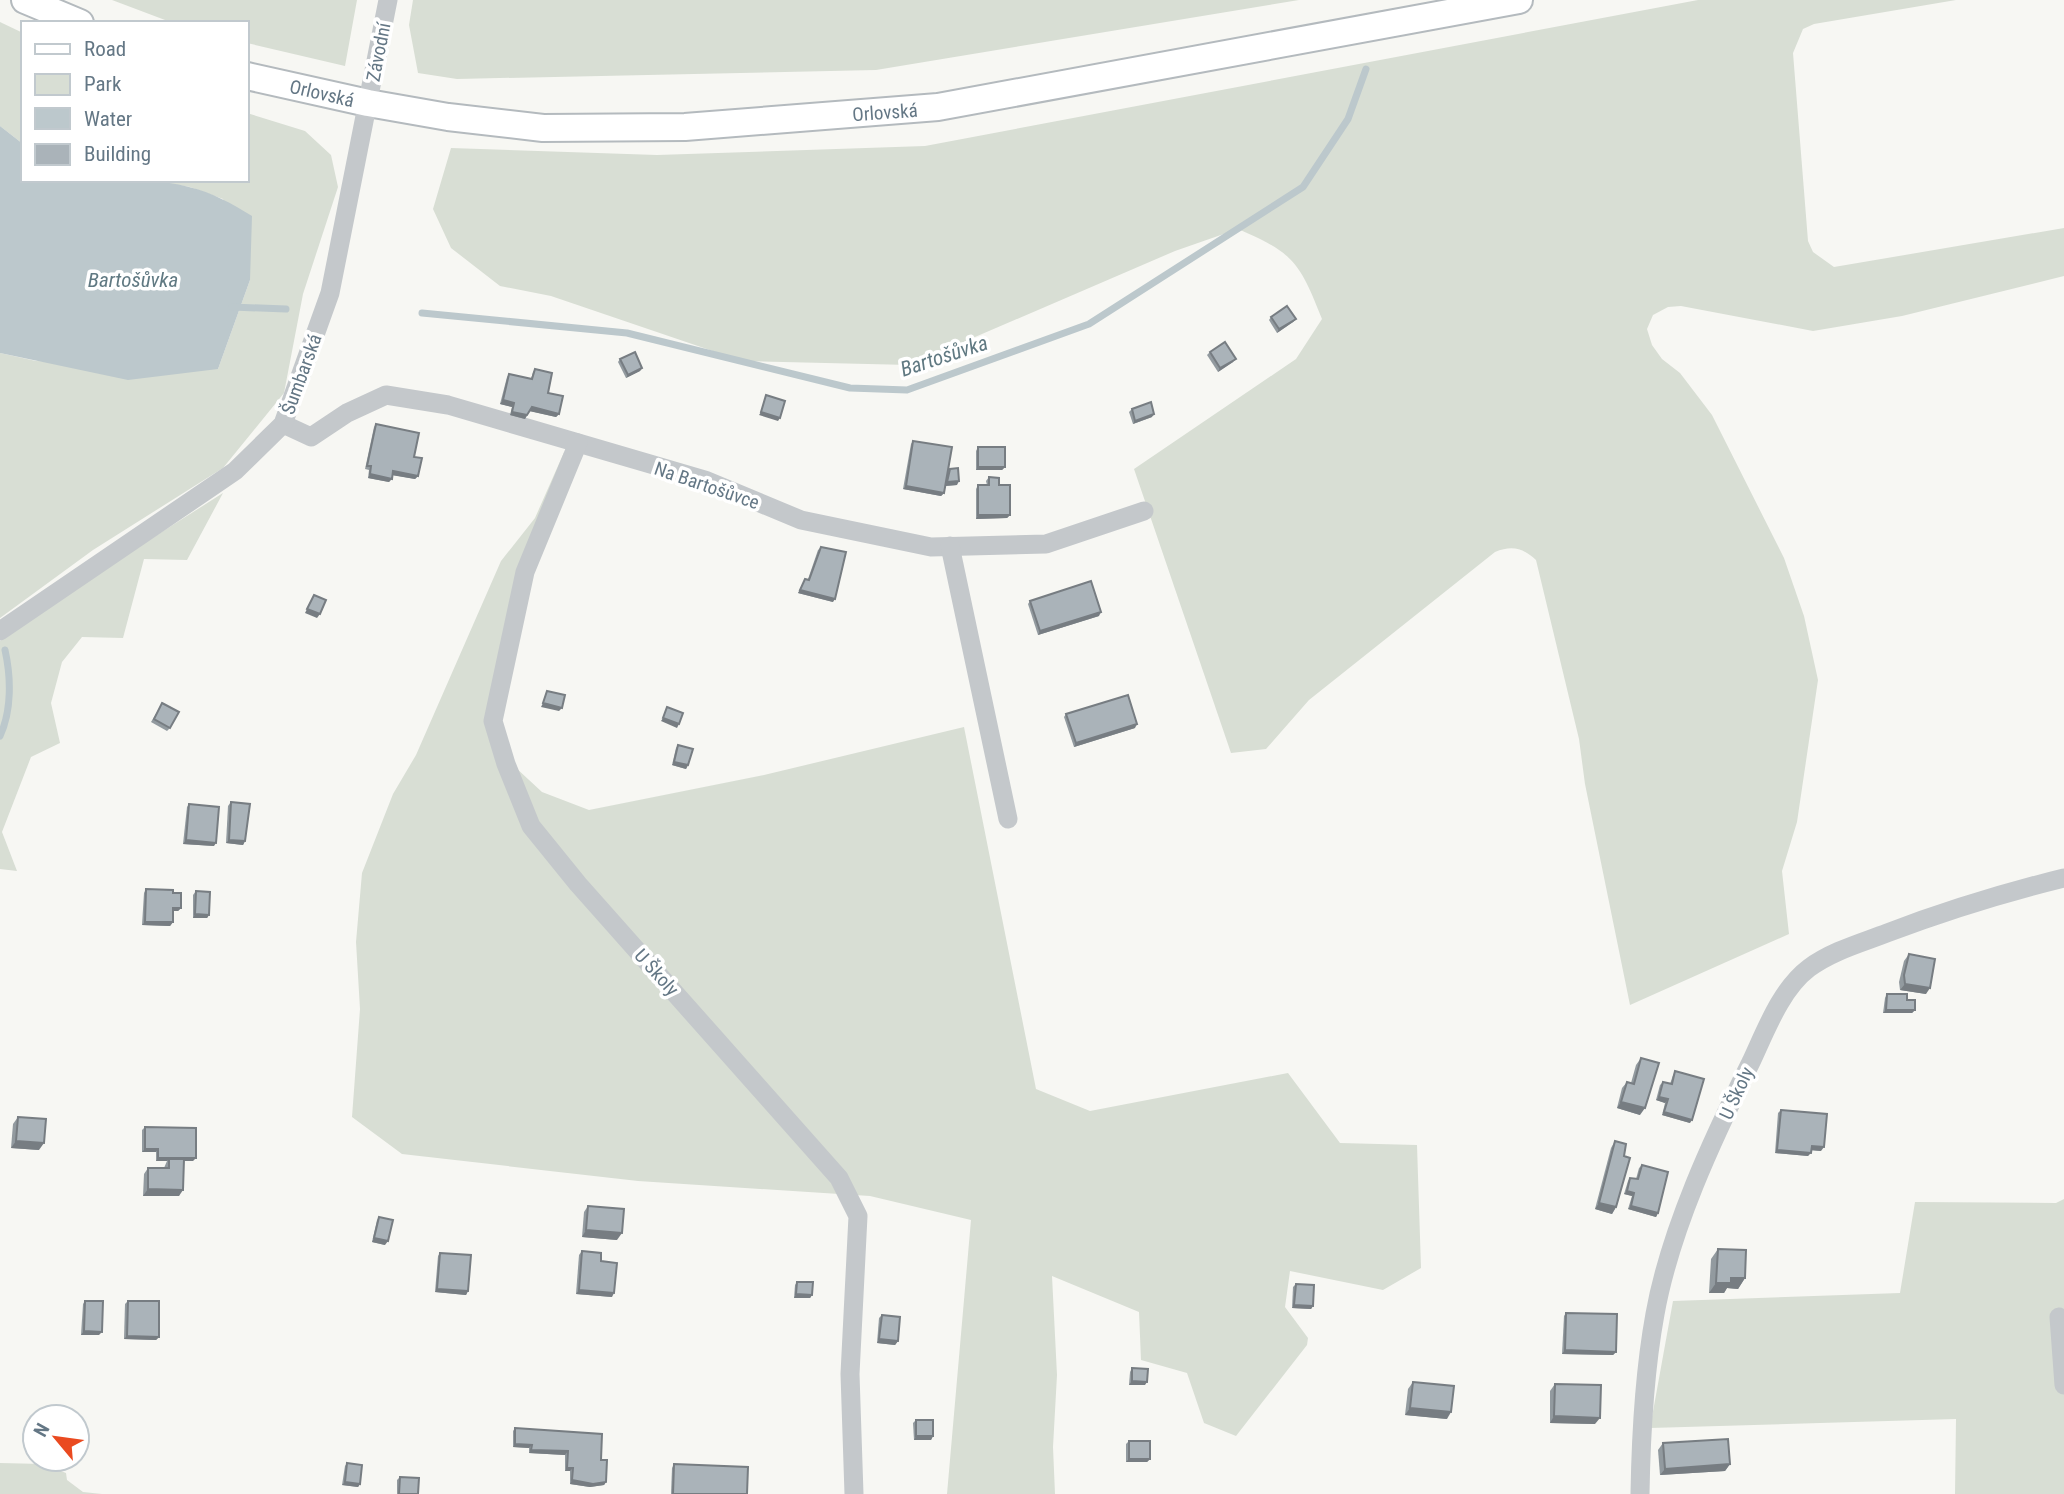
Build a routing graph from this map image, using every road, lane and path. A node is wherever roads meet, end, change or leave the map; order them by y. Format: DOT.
graph roads {
  1 [pos="25,0"];
  2 [pos="388,0"];
  3 [pos="1519,0"];
  4 [pos="75,21"];
  5 [pos="248,76"];
  6 [pos="368,103"];
  7 [pos="283,424"];
  8 [pos="578,443"];
  9 [pos="1144,511"];
  10 [pos="950,547"];
  11 [pos="0,631"];
  12 [pos="1008,819"];
  13 [pos="2064,878"];
  14 [pos="2059,1317"];
  15 [pos="2064,1385"];
  16 [pos="854,1494"];
  17 [pos="1640,1494"];
  1 -- 4 [label="street"];
  2 -- 6 [label="street, Závodní"];
  3 -- 6 [label="street, Orlovská"];
  5 -- 6 [label="street, Orlovská"];
  6 -- 7 [label="street, Šumbarská"];
  7 -- 8 [label="street, Na Bartošůvce"];
  7 -- 11 [label="street, Šumbarská"];
  8 -- 10 [label="street, Na Bartošůvce"];
  8 -- 16 [label="street, U Školy"];
  9 -- 10 [label="street, Na Bartošůvce"];
  10 -- 12 [label="street"];
  13 -- 17 [label="street, U Školy"];
  14 -- 15 [label="street"];
}
